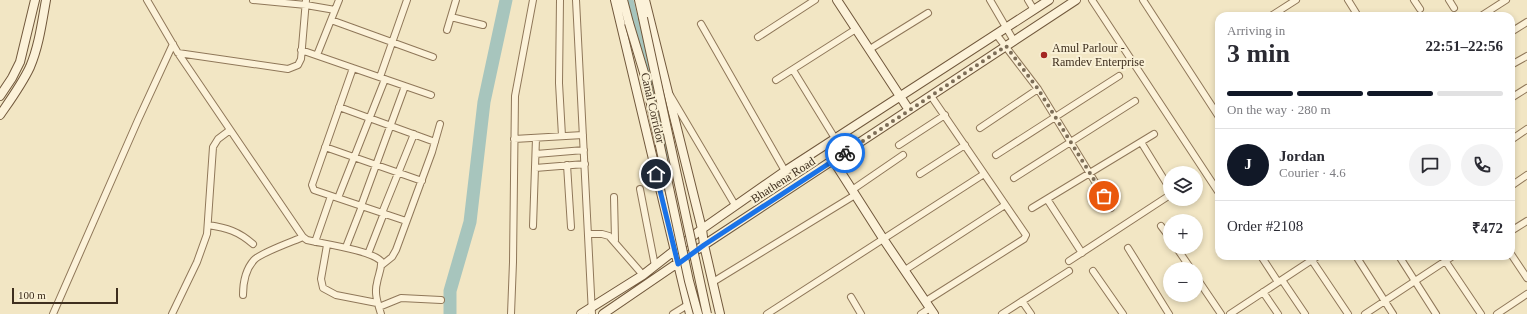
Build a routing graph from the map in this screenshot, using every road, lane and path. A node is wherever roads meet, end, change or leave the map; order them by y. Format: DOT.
graph roads {
  1 [pos="35,0"];
  2 [pos="46,0"];
  3 [pos="146,0"];
  4 [pos="253,0"];
  5 [pos="339,0"];
  6 [pos="407,0"];
  7 [pos="456,0"];
  8 [pos="533,0"];
  9 [pos="560,0"];
  10 [pos="576,0"];
  11 [pos="615,0"];
  12 [pos="624,0"];
  13 [pos="639,0"];
  14 [pos="645,0"];
  15 [pos="815,0"];
  16 [pos="990,0"];
  17 [pos="1028,0"];
  18 [pos="1049,0"];
  19 [pos="1076,0"];
  20 [pos="1092,0"];
  21 [pos="1143,0"];
  22 [pos="1296,0"];
  23 [pos="1348,0"];
  24 [pos="1414,0"];
  25 [pos="1449,0"];
  26 [pos="1506,0"];
  27 [pos="840,1"];
  28 [pos="306,2"];
  29 [pos="1454,8"];
  30 [pos="1420,9"];
  31 [pos="335,10"];
  32 [pos="1034,10"];
  33 [pos="1277,12"];
  34 [pos="1356,12"];
  35 [pos="1487,12"];
  36 [pos="928,13"];
  37 [pos="451,17"];
  38 [pos="331,20"];
  39 [pos="1527,22"];
  40 [pos="701,24"];
  41 [pos="483,25"];
  42 [pos="1005,28"];
  43 [pos="856,29"];
  44 [pos="447,30"];
  45 [pos="1515,30"];
  46 [pos="996,34"];
  47 [pos="758,37"];
  48 [pos="1014,41"];
  49 [pos="392,42"];
  50 [pos="173,44"];
  51 [pos="1006,46"];
  52 [pos="870,49"];
  53 [pos="302,50"];
  54 [pos="178,53"];
  55 [pos="317,55"];
  56 [pos="1527,56"];
  57 [pos="433,57"];
  58 [pos="1515,63"];
  59 [pos="353,68"];
  60 [pos="793,70"];
  61 [pos="1120,76"];
  62 [pos="382,78"];
  63 [pos="776,80"];
  64 [pos="405,86"];
  65 [pos="1527,88"];
  66 [pos="1038,89"];
  67 [pos="667,90"];
  68 [pos="431,95"];
  69 [pos="0,96"];
  70 [pos="900,96"];
  71 [pos="931,96"];
  72 [pos="1515,96"];
  73 [pos="1135,101"];
  74 [pos="339,107"];
  75 [pos="909,110"];
  76 [pos="1215,111"];
  77 [pos="0,115"];
  78 [pos="945,115"];
  79 [pos="1055,116"];
  80 [pos="370,117"];
  81 [pos="440,124"];
  82 [pos="391,125"];
  83 [pos="980,128"];
  84 [pos="1527,129"];
  85 [pos="230,130"];
  86 [pos="414,134"];
  87 [pos="1154,134"];
  88 [pos="584,135"];
  89 [pos="562,136"];
  90 [pos="1515,137"];
  91 [pos="536,138"];
  92 [pos="835,138"];
  93 [pos="514,139"];
  94 [pos="435,142"];
  95 [pos="1071,142"];
  96 [pos="1141,142"];
  97 [pos="964,144"];
  98 [pos="899,145"];
  99 [pos="325,147"];
  100 [pos="584,150"];
  101 [pos="536,154"];
  102 [pos="844,154"];
  103 [pos="996,154"];
  104 [pos="903,155"];
  105 [pos="354,157"];
  106 [pos="833,160"];
  107 [pos="585,164"];
  108 [pos="377,165"];
  109 [pos="567,165"];
  110 [pos="535,168"];
  111 [pos="785,170"];
  112 [pos="399,173"];
  113 [pos="1090,173"];
  114 [pos="920,174"];
  115 [pos="984,174"];
  116 [pos="1527,175"];
  117 [pos="1014,178"];
  118 [pos="1163,178"];
  119 [pos="422,181"];
  120 [pos="1515,183"];
  121 [pos="1215,187"];
  122 [pos="640,189"];
  123 [pos="853,193"];
  124 [pos="331,196"];
  125 [pos="614,197"];
  126 [pos="338,198"];
  127 [pos="1047,199"];
  128 [pos="1163,200"];
  129 [pos="735,205"];
  130 [pos="1005,205"];
  131 [pos="361,206"];
  132 [pos="1032,208"];
  133 [pos="1111,208"];
  134 [pos="383,213"];
  135 [pos="406,221"];
  136 [pos="1527,221"];
  137 [pos="208,225"];
  138 [pos="533,226"];
  139 [pos="1161,226"];
  140 [pos="571,227"];
  141 [pos="1515,228"];
  142 [pos="702,229"];
  143 [pos="1163,229"];
  144 [pos="588,234"];
  145 [pos="303,237"];
  146 [pos="614,240"];
  147 [pos="884,240"];
  148 [pos="315,242"];
  149 [pos="253,244"];
  150 [pos="327,245"];
  151 [pos="704,245"];
  152 [pos="346,247"];
  153 [pos="1128,248"];
  154 [pos="674,250"];
  155 [pos="1082,253"];
  156 [pos="368,254"];
  157 [pos="1515,258"];
  158 [pos="1264,260"];
  159 [pos="1307,260"];
  160 [pos="1311,260"];
  161 [pos="1359,260"];
  162 [pos="1402,260"];
  163 [pos="1441,260"];
  164 [pos="1445,260"];
  165 [pos="1069,261"];
  166 [pos="678,264"];
  167 [pos="382,265"];
  168 [pos="655,266"];
  169 [pos="1524,268"];
  170 [pos="905,270"];
  171 [pos="1069,271"];
  172 [pos="1094,271"];
  173 [pos="643,275"];
  174 [pos="1527,278"];
  175 [pos="1280,281"];
  176 [pos="1415,281"];
  177 [pos="713,282"];
  178 [pos="1203,287"];
  179 [pos="1263,292"];
  180 [pos="1527,294"];
  181 [pos="242,295"];
  182 [pos="851,297"];
  183 [pos="441,300"];
  184 [pos="1022,301"];
  185 [pos="1385,301"];
  186 [pos="688,304"];
  187 [pos="378,305"];
  188 [pos="930,308"];
  189 [pos="591,311"];
  190 [pos="1500,313"];
  191 [pos="53,314"];
  192 [pos="172,314"];
  193 [pos="381,314"];
  194 [pos="511,314"];
  195 [pos="581,314"];
  196 [pos="603,314"];
  197 [pos="673,314"];
  198 [pos="690,314"];
  199 [pos="698,314"];
  200 [pos="707,314"];
  201 [pos="720,314"];
  202 [pos="767,314"];
  203 [pos="861,314"];
  204 [pos="921,314"];
  205 [pos="1002,314"];
  206 [pos="1031,314"];
  207 [pos="1123,314"];
  208 [pos="1169,314"];
  209 [pos="1222,314"];
  210 [pos="1232,314"];
  211 [pos="1278,314"];
  212 [pos="1305,314"];
  213 [pos="1348,314"];
  214 [pos="1364,314"];
  215 [pos="1393,314"];
  216 [pos="1436,314"];
  217 [pos="1481,314"];
  1 -- 69 [label="main road"];
  2 -- 77 [label="main road"];
  3 -- 50 [label="street"];
  4 -- 28 [label="street"];
  5 -- 31 [label="street"];
  6 -- 49 [label="street"];
  7 -- 37 [label="street"];
  8 -- 93 [label="street"];
  9 -- 89 [label="street"];
  10 -- 88 [label="street"];
  11 -- 154 [label="main road, Canal Corridor"];
  12 -- 199 [label="main road, bridge"];
  13 -- 200 [label="main road, bridge"];
  14 -- 67 [label="main road"];
  15 -- 47 [label="street"];
  16 -- 42 [label="street"];
  17 -- 32 [label="street"];
  18 -- 32 [label="main road, Bhathena Road"];
  19 -- 48 [label="main road, Bhathena Road"];
  20 -- 121 [label="street"];
  21 -- 76 [label="street"];
  22 -- 33 [label="street"];
  23 -- 34 [label="street"];
  24 -- 30 [label="street"];
  25 -- 29 [label="street"];
  26 -- 35 [label="street"];
  27 -- 43 [label="main road"];
  28 -- 31 [label="street"];
  28 -- 53 [label="street"];
  31 -- 38 [label="street"];
  32 -- 42 [label="main road, Bhathena Road"];
  36 -- 52 [label="street"];
  37 -- 41 [label="street"];
  37 -- 44 [label="street"];
  38 -- 49 [label="street"];
  38 -- 55 [label="street"];
  39 -- 45 [label="street"];
  40 -- 111 [label="street"];
  42 -- 46 [label="main road, Bhathena Road"];
  42 -- 48 [label="street"];
  43 -- 52 [label="main road"];
  43 -- 60 [label="street"];
  46 -- 51 [label="street"];
  46 -- 70 [label="main road, Bhathena Road"];
  48 -- 51 [label="main road, Bhathena Road"];
  49 -- 57 [label="street"];
  49 -- 62 [label="street"];
  50 -- 54 [label="street"];
  50 -- 191 [label="street"];
  51 -- 66 [label="street"];
  51 -- 71 [label="main road, Bhathena Road"];
  52 -- 70 [label="main road"];
  53 -- 54 [label="street"];
  53 -- 55 [label="street"];
  54 -- 85 [label="street"];
  55 -- 59 [label="street"];
  56 -- 58 [label="street"];
  59 -- 62 [label="street"];
  59 -- 74 [label="street"];
  60 -- 63 [label="street"];
  60 -- 92 [label="street"];
  61 -- 79 [label="street"];
  62 -- 64 [label="street"];
  62 -- 80 [label="street"];
  64 -- 68 [label="street"];
  64 -- 82 [label="street"];
  65 -- 72 [label="street"];
  66 -- 79 [label="street"];
  66 -- 83 [label="street"];
  67 -- 129 [label="street"];
  67 -- 142 [label="main road"];
  70 -- 75 [label="main road"];
  70 -- 92 [label="main road, Bhathena Road"];
  71 -- 75 [label="main road, Bhathena Road"];
  71 -- 78 [label="street"];
  73 -- 95 [label="street"];
  74 -- 80 [label="street"];
  74 -- 99 [label="street"];
  75 -- 102 [label="main road, Bhathena Road"];
  78 -- 97 [label="street"];
  78 -- 98 [label="street"];
  79 -- 95 [label="street"];
  79 -- 103 [label="street"];
  80 -- 82 [label="street"];
  80 -- 105 [label="street"];
  81 -- 94 [label="street"];
  82 -- 86 [label="street"];
  82 -- 108 [label="street"];
  84 -- 90 [label="street"];
  85 -- 137 [label="street"];
  85 -- 145 [label="street"];
  86 -- 94 [label="street"];
  86 -- 112 [label="street"];
  87 -- 96 [label="street"];
  88 -- 89 [label="street"];
  88 -- 100 [label="street"];
  89 -- 91 [label="street"];
  91 -- 93 [label="street"];
  91 -- 101 [label="street"];
  92 -- 102 [label="street"];
  92 -- 111 [label="main road, Bhathena Road"];
  93 -- 194 [label="street"];
  94 -- 119 [label="street"];
  95 -- 113 [label="street"];
  95 -- 117 [label="street"];
  96 -- 113 [label="street"];
  96 -- 118 [label="street"];
  97 -- 114 [label="street"];
  97 -- 115 [label="street"];
  99 -- 105 [label="street"];
  99 -- 124 [label="street"];
  100 -- 101 [label="street"];
  100 -- 107 [label="street"];
  101 -- 110 [label="street"];
  102 -- 106 [label="main road, Bhathena Road"];
  104 -- 123 [label="street"];
  105 -- 108 [label="street"];
  105 -- 126 [label="street"];
  106 -- 123 [label="main road"];
  106 -- 151 [label="main road, Bhathena Road"];
  107 -- 109 [label="street"];
  107 -- 144 [label="street"];
  108 -- 112 [label="street"];
  108 -- 131 [label="street"];
  109 -- 110 [label="street"];
  109 -- 140 [label="street"];
  110 -- 138 [label="street"];
  111 -- 129 [label="main road, Bhathena Road"];
  112 -- 119 [label="street"];
  112 -- 134 [label="street"];
  113 -- 127 [label="street"];
  113 -- 133 [label="street"];
  115 -- 130 [label="street"];
  115 -- 147 [label="street"];
  116 -- 120 [label="street"];
  119 -- 135 [label="street"];
  122 -- 168 [label="street"];
  123 -- 147 [label="main road"];
  123 -- 177 [label="street"];
  124 -- 126 [label="street"];
  124 -- 148 [label="street"];
  125 -- 146 [label="street"];
  126 -- 131 [label="street"];
  127 -- 132 [label="street"];
  127 -- 155 [label="street"];
  128 -- 155 [label="street"];
  129 -- 142 [label="main road, Bhathena Road"];
  130 -- 170 [label="street"];
  130 -- 188 [label="street"];
  131 -- 134 [label="street"];
  131 -- 152 [label="street"];
  134 -- 135 [label="street"];
  134 -- 156 [label="street"];
  135 -- 167 [label="street"];
  136 -- 141 [label="street"];
  137 -- 149 [label="street"];
  137 -- 192 [label="street"];
  139 -- 143 [label="street"];
  142 -- 151 [label="main road"];
  142 -- 154 [label="main road, Bhathena Road"];
  144 -- 146 [label="street"];
  144 -- 189 [label="street"];
  145 -- 148 [label="street"];
  145 -- 181 [label="street"];
  146 -- 173 [label="street"];
  147 -- 170 [label="main road"];
  147 -- 202 [label="street"];
  148 -- 150 [label="street"];
  150 -- 152 [label="street"];
  150 -- 187 [label="street"];
  151 -- 166 [label="main road, Bhathena Road"];
  151 -- 177 [label="main road"];
  152 -- 156 [label="street"];
  153 -- 208 [label="street"];
  154 -- 166 [label="main road, Canal Corridor"];
  154 -- 168 [label="main road, Bhathena Road"];
  155 -- 165 [label="street"];
  156 -- 167 [label="street"];
  157 -- 169 [label="street"];
  158 -- 175 [label="street"];
  159 -- 175 [label="street"];
  160 -- 213 [label="street"];
  161 -- 185 [label="street"];
  162 -- 176 [label="street"];
  163 -- 176 [label="street"];
  164 -- 217 [label="street"];
  166 -- 186 [label="main road, Canal Corridor"];
  166 -- 196 [label="main road, Bhathena Road"];
  167 -- 187 [label="street"];
  168 -- 173 [label="main road, Bhathena Road"];
  169 -- 174 [label="street"];
  170 -- 188 [label="main road"];
  171 -- 184 [label="street"];
  172 -- 207 [label="street"];
  173 -- 189 [label="main road, Bhathena Road"];
  175 -- 179 [label="street"];
  175 -- 212 [label="street"];
  176 -- 185 [label="street"];
  176 -- 216 [label="street"];
  177 -- 201 [label="main road"];
  178 -- 209 [label="street"];
  179 -- 210 [label="street"];
  179 -- 211 [label="street"];
  180 -- 190 [label="street"];
  182 -- 203 [label="street"];
  183 -- 187 [label="street"];
  184 -- 205 [label="street"];
  184 -- 206 [label="street"];
  185 -- 214 [label="street"];
  185 -- 215 [label="street"];
  186 -- 197 [label="street"];
  186 -- 198 [label="main road, Canal Corridor"];
  187 -- 193 [label="street"];
  188 -- 204 [label="street"];
  189 -- 195 [label="main road, Bhathena Road"];
}
